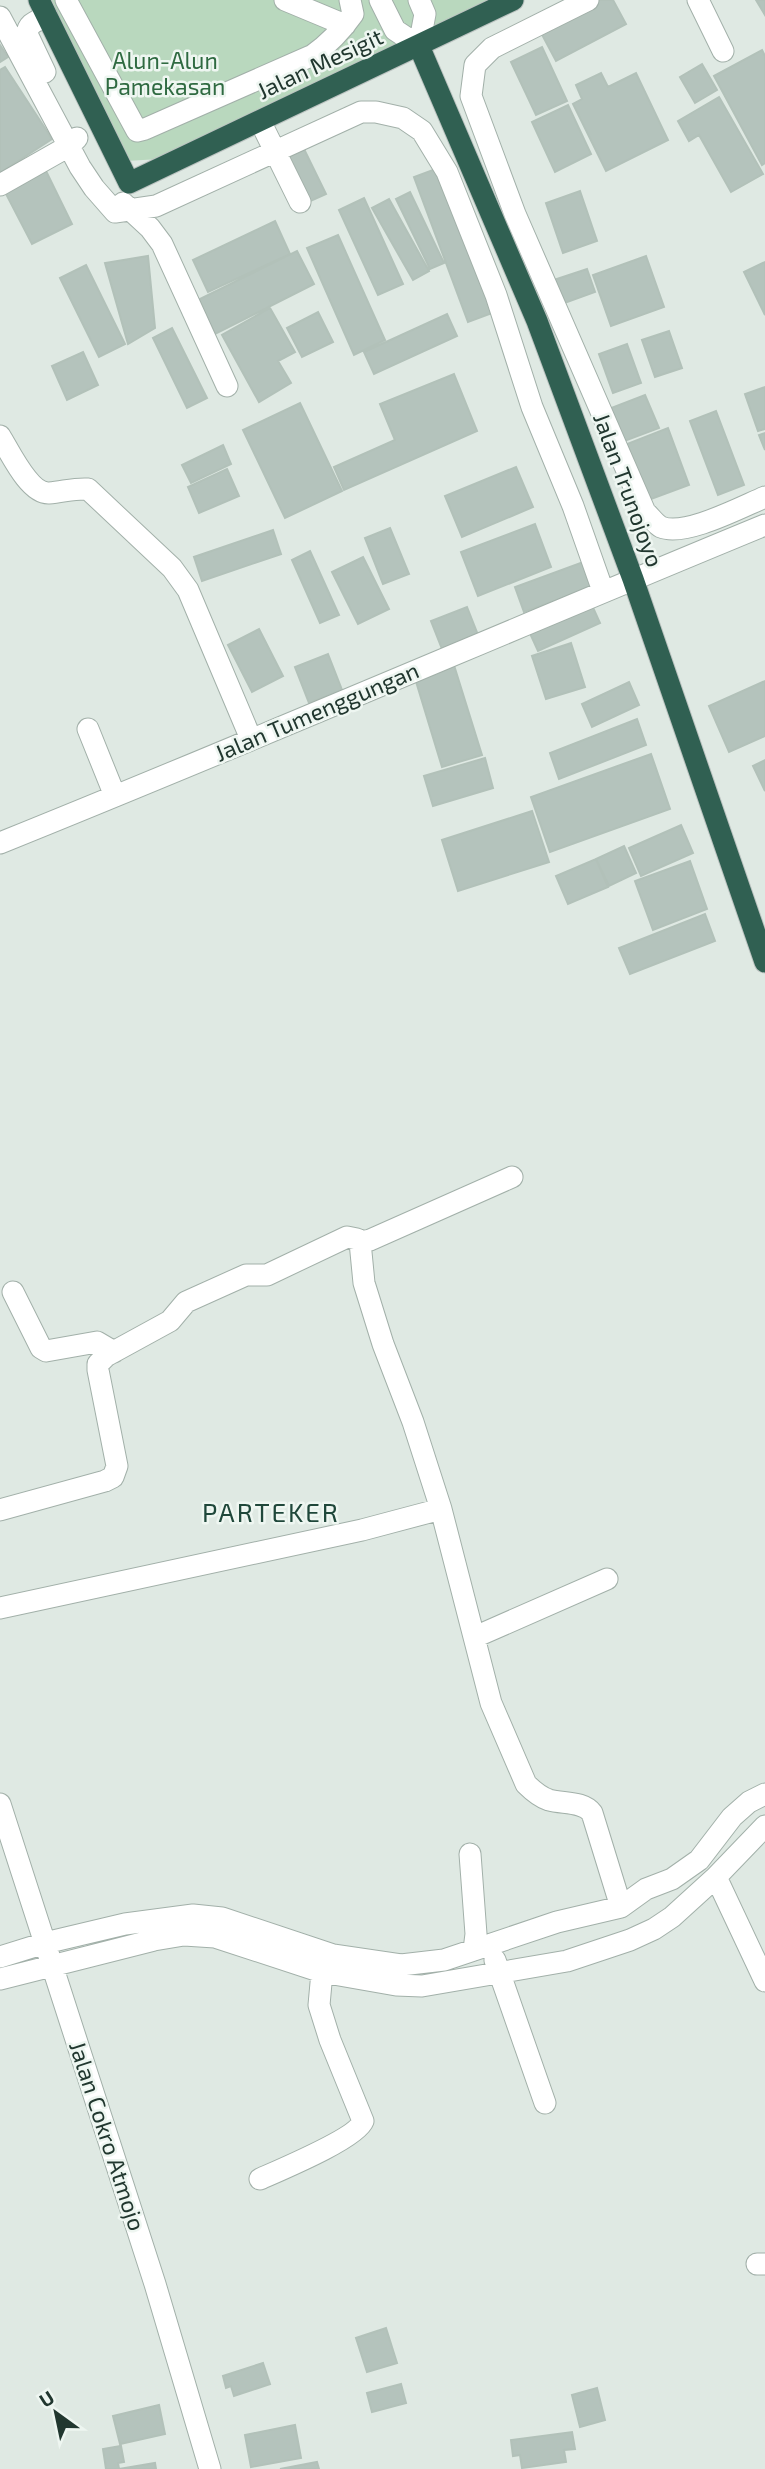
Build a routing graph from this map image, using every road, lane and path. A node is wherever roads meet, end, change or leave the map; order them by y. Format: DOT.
graph roads {
  1 [pos="66,0"];
  2 [pos="285,0"];
  3 [pos="350,0"];
  4 [pos="380,0"];
  5 [pos="513,0"];
  6 [pos="589,0"];
  7 [pos="698,0"];
  8 [pos="425,5"];
  9 [pos="43,8"];
  10 [pos="0,17"];
  11 [pos="345,25"];
  12 [pos="419,46"];
  13 [pos="723,51"];
  14 [pos="260,121"];
  15 [pos="73,142"];
  16 [pos="276,151"];
  17 [pos="129,183"];
  18 [pos="0,185"];
  19 [pos="107,192"];
  20 [pos="300,202"];
  21 [pos="130,208"];
  22 [pos="227,386"];
  23 [pos="0,436"];
  24 [pos="765,497"];
  25 [pos="765,525"];
  26 [pos="634,579"];
  27 [pos="603,591"];
  28 [pos="88,729"];
  29 [pos="251,739"];
  30 [pos="115,796"];
  31 [pos="0,843"];
  32 [pos="765,962"];
  33 [pos="512,1177"];
  34 [pos="360,1242"];
  35 [pos="13,1292"];
  36 [pos="114,1352"];
  37 [pos="441,1509"];
  38 [pos="0,1510"];
  39 [pos="607,1580"];
  40 [pos="0,1608"];
  41 [pos="475,1637"];
  42 [pos="765,1794"];
  43 [pos="0,1804"];
  44 [pos="765,1826"];
  45 [pos="470,1854"];
  46 [pos="716,1877"];
  47 [pos="621,1906"];
  48 [pos="48,1953"];
  49 [pos="491,1956"];
  50 [pos="0,1957"];
  51 [pos="352,1967"];
  52 [pos="322,1972"];
  53 [pos="0,1979"];
  54 [pos="765,1981"];
  55 [pos="544,2103"];
  56 [pos="260,2179"];
  57 [pos="210,2469"];
  1 -- 11 [label="street"];
  2 -- 11 [label="street"];
  3 -- 11 [label="street"];
  4 -- 12 [label="street"];
  5 -- 12 [label="highway, Jalan Mesigit"];
  6 -- 24 [label="street"];
  7 -- 13 [label="street"];
  8 -- 12 [label="street"];
  9 -- 15 [label="street"];
  9 -- 17 [label="highway"];
  10 -- 15 [label="street"];
  12 -- 14 [label="highway, Jalan Mesigit"];
  12 -- 26 [label="highway, Jalan Trunojoyo"];
  14 -- 16 [label="street"];
  14 -- 17 [label="highway, Jalan Mesigit"];
  15 -- 18 [label="street"];
  15 -- 19 [label="street"];
  15 -- 21 [label="street"];
  16 -- 20 [label="street"];
  16 -- 21 [label="street"];
  16 -- 27 [label="street"];
  17 -- 19 [label="street"];
  17 -- 21 [label="street"];
  19 -- 21 [label="street"];
  21 -- 22 [label="street"];
  23 -- 29 [label="street"];
  25 -- 26 [label="street, Jalan Tumenggungan"];
  26 -- 27 [label="street, Jalan Tumenggungan"];
  26 -- 32 [label="highway, Jalan Trunojoyo"];
  27 -- 29 [label="street, Jalan Tumenggungan"];
  28 -- 30 [label="street"];
  29 -- 30 [label="street, Jalan Tumenggungan"];
  30 -- 31 [label="street, Jalan Tumenggungan"];
  33 -- 34 [label="street"];
  34 -- 36 [label="street"];
  34 -- 37 [label="street"];
  35 -- 36 [label="street"];
  36 -- 38 [label="street"];
  37 -- 40 [label="street"];
  37 -- 41 [label="street"];
  39 -- 41 [label="street"];
  41 -- 47 [label="street"];
  42 -- 47 [label="street"];
  43 -- 48 [label="street, Jalan Cokro Atmojo"];
  44 -- 46 [label="street"];
  45 -- 49 [label="street"];
  46 -- 49 [label="street"];
  46 -- 54 [label="street"];
  47 -- 49 [label="street"];
  48 -- 50 [label="street"];
  48 -- 51 [label="street"];
  48 -- 52 [label="street"];
  48 -- 53 [label="street"];
  48 -- 57 [label="street, Jalan Cokro Atmojo"];
  49 -- 51 [label="street"];
  49 -- 51 [label="street"];
  49 -- 55 [label="street"];
  51 -- 52 [label="street"];
  52 -- 56 [label="street"];
}
